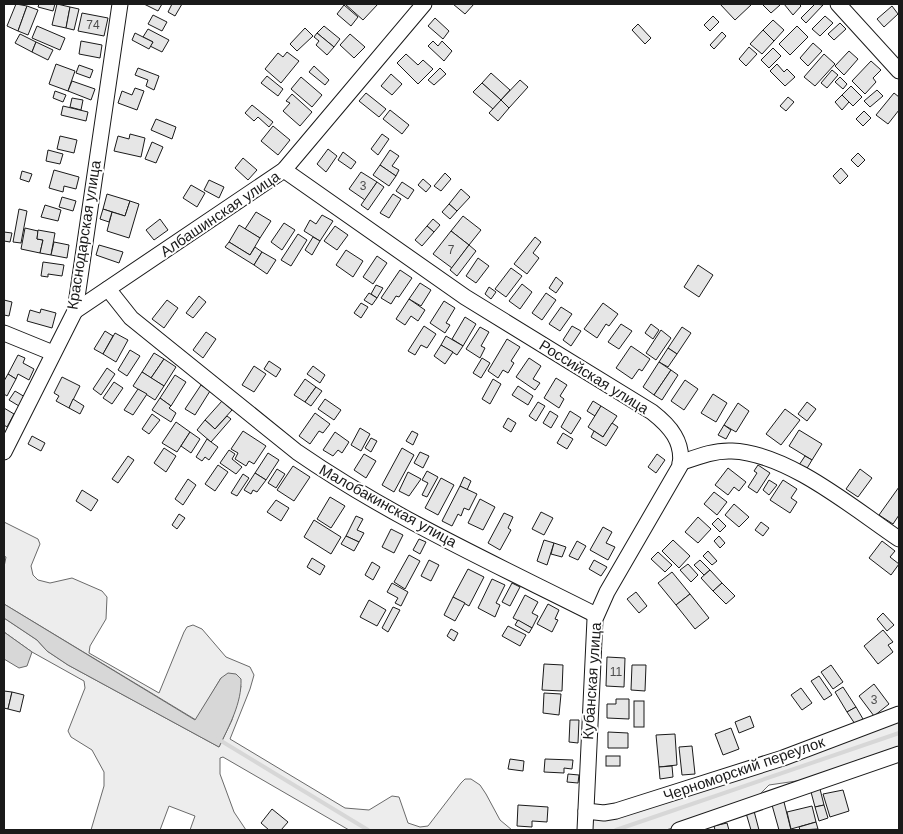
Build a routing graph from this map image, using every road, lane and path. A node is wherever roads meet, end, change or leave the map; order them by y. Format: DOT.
graph roads {
  1 [pos="120,4"];
  2 [pos="424,4"];
  3 [pos="838,4"];
  4 [pos="899,71"];
  5 [pos="284,170"];
  6 [pos="108,289"];
  7 [pos="75,311"];
  8 [pos="4,333"];
  9 [pos="53,353"];
  10 [pos="4,452"];
  11 [pos="680,463"];
  12 [pos="899,538"];
  13 [pos="596,615"];
  14 [pos="899,714"];
  15 [pos="899,754"];
  16 [pos="586,811"];
  17 [pos="585,830"];
  18 [pos="679,830"];
  1 -- 7 [label="street, Краснодарская улица"];
  2 -- 5 [label="street, Албашинская улица"];
  3 -- 4 [label="street"];
  5 -- 6 [label="street, Албашинская улица"];
  5 -- 11 [label="street, Российская улица"];
  6 -- 7 [label="street, Албашинская улица"];
  6 -- 13 [label="street, Малобакинская улица"];
  7 -- 9 [label="street, Краснодарская улица"];
  8 -- 9 [label="street"];
  9 -- 10 [label="street, Краснодарская улица"];
  11 -- 12 [label="street"];
  11 -- 13 [label="street, Кубанская улица"];
  13 -- 16 [label="street, Кубанская улица"];
  14 -- 16 [label="street, Черноморский переулок"];
  15 -- 18 [label="street"];
  16 -- 17 [label="street, Кубанская улица"];
}
